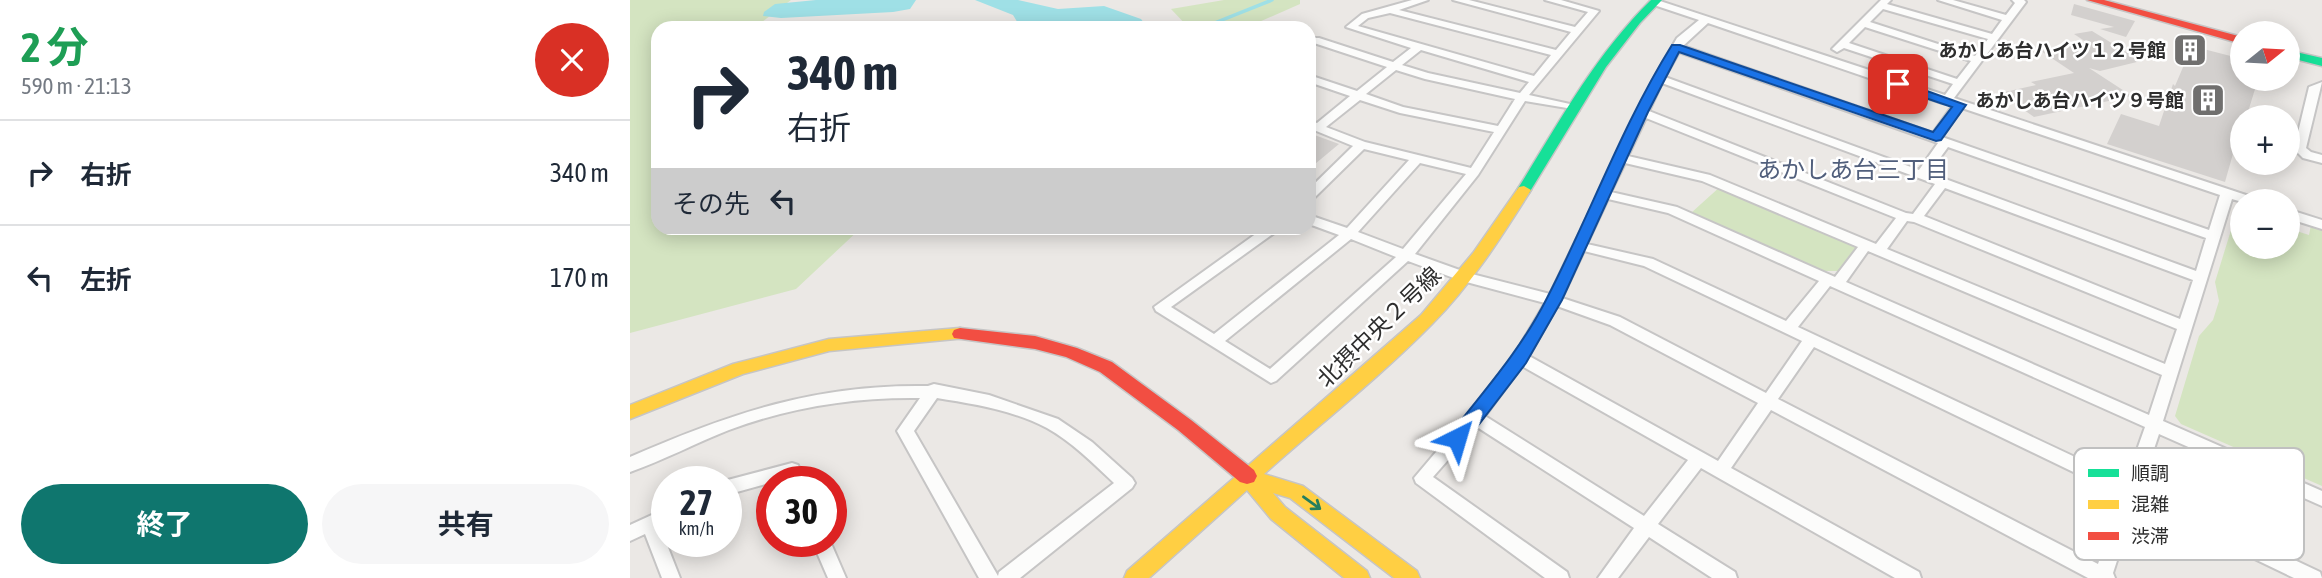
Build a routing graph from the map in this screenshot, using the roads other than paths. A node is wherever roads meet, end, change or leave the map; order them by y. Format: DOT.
graph roads {
  1 [pos="1423,0"];
  2 [pos="1458,0"];
  3 [pos="1549,0"];
  4 [pos="1943,0"];
  5 [pos="2017,0"];
  6 [pos="2092,0"];
  7 [pos="1655,1"];
  8 [pos="1883,2"];
  9 [pos="1391,10"];
  10 [pos="2009,19"];
  11 [pos="1706,20"];
  12 [pos="1863,23"];
  13 [pos="1577,31"];
  14 [pos="1994,38"];
  15 [pos="2230,38"];
  16 [pos="1316,40"];
  17 [pos="1842,44"];
  18 [pos="1676,47"];
  19 [pos="1417,48"];
  20 [pos="1558,54"];
  21 [pos="2300,56"];
  22 [pos="1825,60"];
  23 [pos="1977,60"];
  24 [pos="2322,62"];
  25 [pos="1396,65"];
  26 [pos="1659,78"];
  27 [pos="1535,80"];
  28 [pos="1316,81"];
  29 [pos="1960,83"];
  30 [pos="2322,85"];
  31 [pos="1358,96"];
  32 [pos="1522,97"];
  33 [pos="1946,101"];
  34 [pos="1959,105"];
  35 [pos="1575,108"];
  36 [pos="1642,112"];
  37 [pos="1316,124"];
  38 [pos="1316,127"];
  39 [pos="1502,130"];
  40 [pos="1941,139"];
  41 [pos="1361,145"];
  42 [pos="1622,158"];
  43 [pos="1417,159"];
  44 [pos="2322,159"];
  45 [pos="1474,173"];
  46 [pos="1921,175"];
  47 [pos="1942,183"];
  48 [pos="1316,189"];
  49 [pos="1605,194"];
  50 [pos="2227,194"];
  51 [pos="2230,195"];
  52 [pos="1910,217"];
  53 [pos="2300,218"];
  54 [pos="1316,222"];
  55 [pos="2322,225"];
  56 [pos="1349,234"];
  57 [pos="1262,235"];
  58 [pos="2213,236"];
  59 [pos="1579,246"];
  60 [pos="1872,248"];
  61 [pos="1406,255"];
  62 [pos="1464,277"];
  63 [pos="2200,278"];
  64 [pos="1833,280"];
  65 [pos="1554,300"];
  66 [pos="2185,327"];
  67 [pos="1790,328"];
  68 [pos="1812,338"];
  69 [pos="1216,340"];
  70 [pos="1520,358"];
  71 [pos="2171,373"];
  72 [pos="934,390"];
  73 [pos="1768,400"];
  74 [pos="630,412"];
  75 [pos="1475,418"];
  76 [pos="2154,424"];
  77 [pos="2146,448"];
  78 [pos="2208,448"];
  79 [pos="1699,458"];
  80 [pos="2074,463"];
  81 [pos="630,465"];
  82 [pos="1720,471"];
  83 [pos="1250,478"];
  84 [pos="2304,491"];
  85 [pos="2322,499"];
  86 [pos="651,524"];
  87 [pos="1645,527"];
  88 [pos="630,533"];
  89 [pos="667,557"];
  90 [pos="828,557"];
  91 [pos="2110,560"];
  92 [pos="2276,560"];
  93 [pos="2104,577"];
  94 [pos="671,578"];
  95 [pos="837,578"];
  96 [pos="989,578"];
  97 [pos="1006,578"];
  98 [pos="1134,578"];
  99 [pos="1360,578"];
  100 [pos="1410,578"];
  101 [pos="1560,578"];
  102 [pos="1607,578"];
  103 [pos="1728,578"];
  104 [pos="1912,578"];
  105 [pos="2313,578"];
  1 -- 9 [label="street"];
  2 -- 13 [label="street"];
  3 -- 13 [label="street"];
  4 -- 10 [label="street"];
  5 -- 10 [label="street"];
  6 -- 15 [label="street"];
  7 -- 11 [label="street"];
  7 -- 35 [label="street, 北摂中央２号線"];
  8 -- 12 [label="street"];
  8 -- 14 [label="street"];
  9 -- 19 [label="street"];
  9 -- 20 [label="street"];
  10 -- 14 [label="street"];
  11 -- 18 [label="street"];
  11 -- 22 [label="street"];
  12 -- 17 [label="street"];
  12 -- 23 [label="street"];
  13 -- 20 [label="street"];
  14 -- 23 [label="street"];
  16 -- 25 [label="street"];
  17 -- 22 [label="street"];
  17 -- 29 [label="street"];
  18 -- 26 [label="street"];
  18 -- 40 [label="street"];
  19 -- 25 [label="street"];
  19 -- 27 [label="street"];
  20 -- 27 [label="street"];
  21 -- 24 [label="street"];
  22 -- 33 [label="street"];
  23 -- 29 [label="street"];
  25 -- 31 [label="street"];
  25 -- 32 [label="street"];
  26 -- 36 [label="street"];
  26 -- 46 [label="street"];
  27 -- 32 [label="street"];
  28 -- 31 [label="street"];
  29 -- 33 [label="street"];
  30 -- 44 [label="street"];
  31 -- 37 [label="street"];
  31 -- 39 [label="street"];
  32 -- 35 [label="street"];
  32 -- 39 [label="street"];
  33 -- 34 [label="street"];
  34 -- 40 [label="street"];
  34 -- 50 [label="street"];
  35 -- 62 [label="street, 北摂中央２号線"];
  36 -- 42 [label="street"];
  36 -- 52 [label="street"];
  38 -- 41 [label="street"];
  39 -- 45 [label="street"];
  40 -- 46 [label="street"];
  40 -- 58 [label="street"];
  41 -- 43 [label="street"];
  41 -- 48 [label="street"];
  42 -- 49 [label="street"];
  42 -- 60 [label="street"];
  43 -- 45 [label="street"];
  43 -- 56 [label="street"];
  45 -- 61 [label="street"];
  46 -- 47 [label="street"];
  47 -- 52 [label="street"];
  47 -- 63 [label="street"];
  49 -- 59 [label="street"];
  49 -- 64 [label="street"];
  50 -- 51 [label="street"];
  50 -- 58 [label="street"];
  52 -- 60 [label="street"];
  52 -- 66 [label="street"];
  53 -- 55 [label="street"];
  54 -- 56 [label="street"];
  56 -- 61 [label="street"];
  56 -- 69 [label="street"];
  57 -- 69 [label="street"];
  58 -- 63 [label="street"];
  59 -- 65 [label="street"];
  59 -- 67 [label="street"];
  60 -- 64 [label="street"];
  60 -- 71 [label="street"];
  61 -- 62 [label="street"];
  61 -- 69 [label="street"];
  62 -- 65 [label="street"];
  62 -- 83 [label="street, 北摂中央２号線"];
  63 -- 66 [label="street"];
  64 -- 67 [label="street"];
  64 -- 76 [label="street"];
  65 -- 70 [label="street"];
  65 -- 73 [label="street"];
  66 -- 71 [label="street"];
  67 -- 68 [label="street"];
  68 -- 73 [label="street"];
  68 -- 80 [label="street"];
  70 -- 75 [label="street"];
  70 -- 79 [label="street"];
  71 -- 76 [label="street"];
  72 -- 81 [label="street"];
  72 -- 96 [label="street"];
  72 -- 97 [label="street"];
  73 -- 82 [label="street"];
  73 -- 93 [label="street"];
  74 -- 83 [label="street"];
  75 -- 87 [label="street"];
  75 -- 101 [label="street"];
  76 -- 77 [label="street"];
  76 -- 78 [label="street"];
  79 -- 82 [label="street"];
  79 -- 87 [label="street"];
  82 -- 104 [label="street"];
  83 -- 98 [label="street, 北摂中央２号線"];
  83 -- 99 [label="street"];
  83 -- 100 [label="street, one-way"];
  84 -- 85 [label="street"];
  86 -- 88 [label="street"];
  87 -- 102 [label="street"];
  87 -- 103 [label="street"];
  89 -- 94 [label="street"];
  90 -- 95 [label="street"];
  91 -- 93 [label="street"];
  92 -- 105 [label="street"];
}
